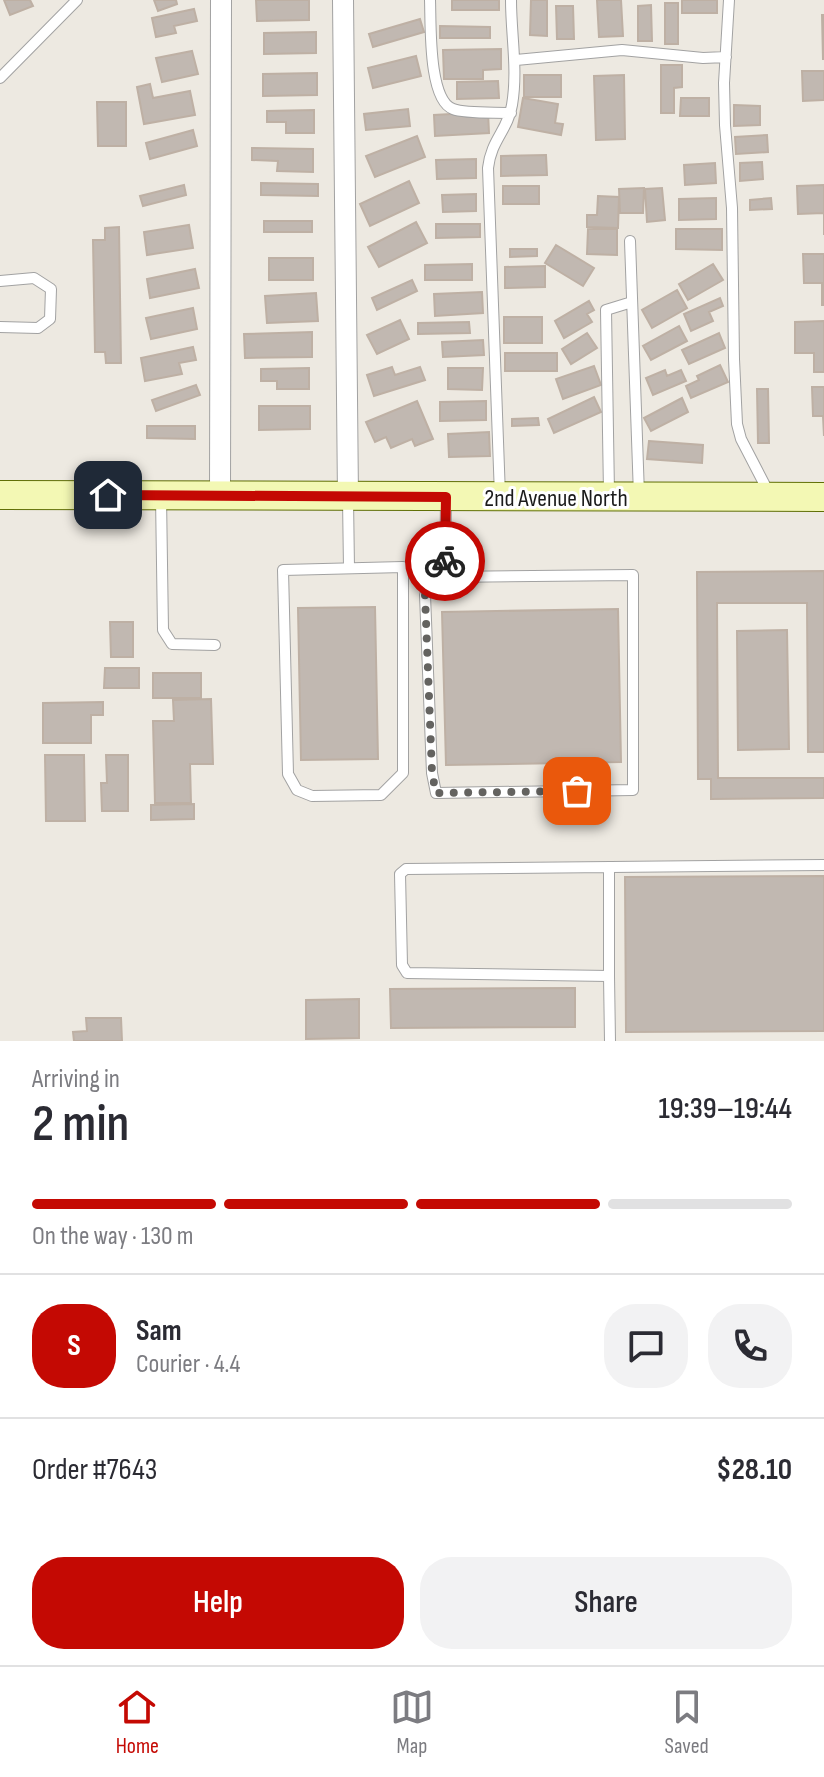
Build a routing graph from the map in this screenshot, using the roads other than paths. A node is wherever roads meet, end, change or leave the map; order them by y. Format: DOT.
graph roads {
  1 [pos="77,0"];
  2 [pos="221,0"];
  3 [pos="343,0"];
  4 [pos="430,0"];
  5 [pos="511,0"];
  6 [pos="729,0"];
  7 [pos="726,57"];
  8 [pos="516,60"];
  9 [pos="0,78"];
  10 [pos="511,113"];
  11 [pos="630,241"];
  12 [pos="0,281"];
  13 [pos="632,302"];
  14 [pos="0,327"];
  15 [pos="0,495"];
  16 [pos="161,495"];
  17 [pos="220,495"];
  18 [pos="348,497"];
  19 [pos="446,497"];
  20 [pos="824,497"];
  21 [pos="500,498"];
  22 [pos="609,498"];
  23 [pos="639,498"];
  24 [pos="771,499"];
  25 [pos="349,568"];
  26 [pos="445,577"];
  27 [pos="215,645"];
  28 [pos="824,865"];
  29 [pos="609,867"];
  30 [pos="609,976"];
  31 [pos="610,1041"];
  1 -- 9 [label="lane"];
  2 -- 17 [label="street"];
  3 -- 18 [label="street"];
  4 -- 10 [label="lane"];
  5 -- 8 [label="lane"];
  6 -- 7 [label="lane"];
  7 -- 8 [label="lane"];
  7 -- 24 [label="lane"];
  8 -- 10 [label="lane"];
  10 -- 21 [label="lane"];
  11 -- 13 [label="lane"];
  12 -- 14 [label="lane"];
  13 -- 22 [label="lane"];
  13 -- 23 [label="lane"];
  15 -- 16 [label="street, 2nd Avenue North"];
  16 -- 17 [label="street, 2nd Avenue North"];
  16 -- 27 [label="lane"];
  17 -- 18 [label="street, 2nd Avenue North"];
  18 -- 19 [label="street, 2nd Avenue North"];
  18 -- 25 [label="lane"];
  19 -- 21 [label="street, 2nd Avenue North"];
  19 -- 26 [label="lane"];
  20 -- 24 [label="street, 2nd Avenue North"];
  21 -- 22 [label="street, 2nd Avenue North"];
  22 -- 23 [label="street, 2nd Avenue North"];
  23 -- 24 [label="street, 2nd Avenue North"];
  25 -- 25 [label="lane"];
  26 -- 26 [label="lane"];
  28 -- 29 [label="lane"];
  29 -- 30 [label="lane"];
  29 -- 30 [label="lane"];
  30 -- 31 [label="lane"];
}
